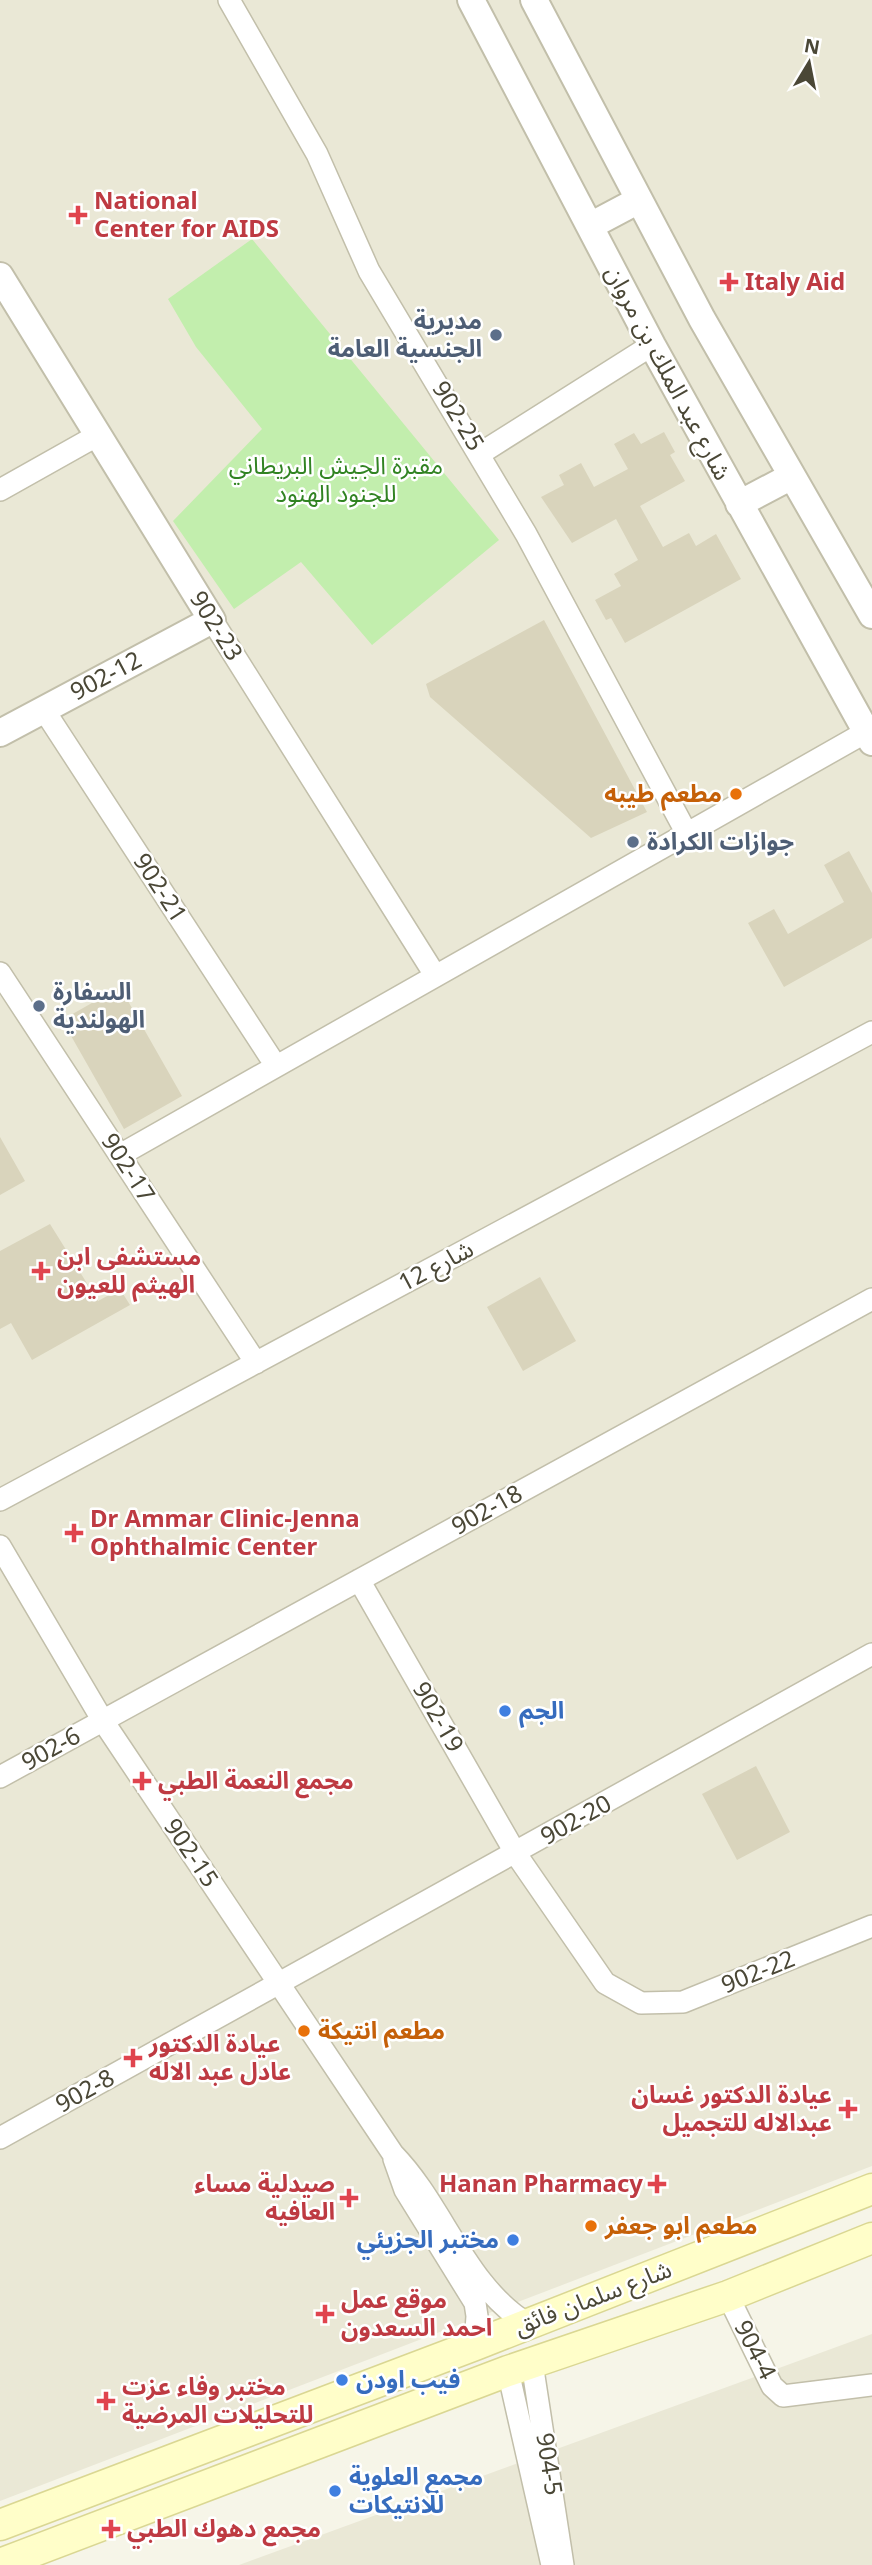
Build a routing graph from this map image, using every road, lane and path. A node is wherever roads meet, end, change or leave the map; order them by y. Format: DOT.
graph roads {
  1 [pos="229,0"];
  2 [pos="471,0"];
  3 [pos="534,0"];
  4 [pos="639,200"];
  5 [pos="590,226"];
  6 [pos="0,275"];
  7 [pos="652,345"];
  8 [pos="98,435"];
  9 [pos="481,453"];
  10 [pos="792,476"];
  11 [pos="0,490"];
  12 [pos="739,504"];
  13 [pos="872,615"];
  14 [pos="212,620"];
  15 [pos="44,710"];
  16 [pos="0,733"];
  17 [pos="869,737"];
  18 [pos="686,832"];
  19 [pos="0,974"];
  20 [pos="435,975"];
  21 [pos="872,1032"];
  22 [pos="276,1066"];
  23 [pos="120,1155"];
  24 [pos="872,1299"];
  25 [pos="256,1363"];
  26 [pos="0,1500"];
  27 [pos="0,1546"];
  28 [pos="359,1580"];
  29 [pos="872,1654"];
  30 [pos="103,1721"];
  31 [pos="0,1777"];
  32 [pos="516,1854"];
  33 [pos="872,1926"];
  34 [pos="281,1985"];
  35 [pos="641,2003"];
  36 [pos="0,2138"];
  37 [pos="393,2154"];
  38 [pos="872,2189"];
  39 [pos="872,2238"];
  40 [pos="727,2296"];
  41 [pos="528,2324"];
  42 [pos="475,2345"];
  43 [pos="520,2367"];
  44 [pos="872,2385"];
  45 [pos="0,2525"];
  46 [pos="0,2564"];
  47 [pos="552,2565"];
  48 [pos="563,2565"];
  1 -- 9 [label="street, 902-25"];
  2 -- 5 [label="street, شارع عبد الملك بن مروان"];
  3 -- 4 [label="street"];
  4 -- 5 [label="street"];
  4 -- 10 [label="street"];
  5 -- 7 [label="street, شارع عبد الملك بن مروان"];
  6 -- 8 [label="street, 902-23"];
  7 -- 9 [label="street"];
  7 -- 12 [label="street, شارع عبد الملك بن مروان"];
  8 -- 11 [label="street"];
  8 -- 14 [label="street, 902-23"];
  9 -- 18 [label="street, 902-25"];
  10 -- 12 [label="street"];
  10 -- 13 [label="street"];
  12 -- 17 [label="street, شارع عبد الملك بن مروان"];
  14 -- 15 [label="street, 902-12"];
  14 -- 20 [label="street, 902-23"];
  15 -- 16 [label="street, 902-12"];
  15 -- 22 [label="street, 902-21"];
  17 -- 18 [label="street"];
  18 -- 20 [label="street"];
  19 -- 23 [label="street, 902-17"];
  20 -- 22 [label="street"];
  21 -- 25 [label="street, شارع 12"];
  22 -- 23 [label="street"];
  23 -- 25 [label="street, 902-17"];
  24 -- 28 [label="street, 902-18"];
  25 -- 26 [label="street, شارع 12"];
  27 -- 30 [label="street, 902-15"];
  28 -- 30 [label="street, 902-18"];
  28 -- 32 [label="street, 902-19"];
  29 -- 32 [label="street, 902-20"];
  30 -- 31 [label="street, 902-6"];
  30 -- 34 [label="street, 902-15"];
  32 -- 34 [label="street, 902-20"];
  32 -- 35 [label="street, 902-19"];
  33 -- 35 [label="street, 902-22"];
  34 -- 36 [label="street, 902-8"];
  34 -- 37 [label="street, 902-15"];
  37 -- 41 [label="street, 902-15"];
  37 -- 42 [label="street, 902-15"];
  38 -- 41 [label="main road, شارع سلمان فائق"];
  39 -- 40 [label="main road, شارع سلمان فائق"];
  40 -- 43 [label="main road, شارع سلمان فائق"];
  40 -- 44 [label="street, 904-4"];
  41 -- 42 [label="main road, شارع سلمان فائق"];
  42 -- 45 [label="main road, شارع سلمان فائق"];
  43 -- 46 [label="main road, شارع سلمان فائق"];
  43 -- 47 [label="street, 904-5"];
  43 -- 48 [label="street, 904-5"];
}
